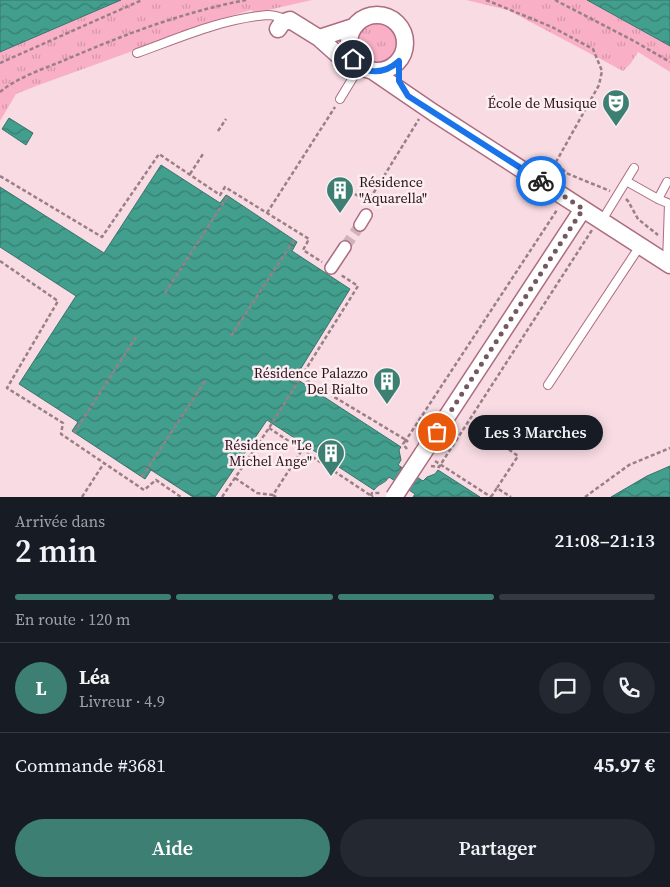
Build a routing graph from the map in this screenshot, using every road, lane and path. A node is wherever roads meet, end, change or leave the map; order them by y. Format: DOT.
graph roads {
  1 [pos="142,0"];
  2 [pos="246,0"];
  3 [pos="486,0"];
  4 [pos="555,0"];
  5 [pos="284,24"];
  6 [pos="353,27"];
  7 [pos="319,38"];
  8 [pos="137,53"];
  9 [pos="399,61"];
  10 [pos="670,62"];
  11 [pos="0,63"];
  12 [pos="362,66"];
  13 [pos="0,92"];
  14 [pos="408,96"];
  15 [pos="340,99"];
  16 [pos="420,117"];
  17 [pos="226,119"];
  18 [pos="218,131"];
  19 [pos="203,154"];
  20 [pos="634,168"];
  21 [pos="190,174"];
  22 [pos="0,176"];
  23 [pos="626,181"];
  24 [pos="666,182"];
  25 [pos="355,194"];
  26 [pos="618,194"];
  27 [pos="228,196"];
  28 [pos="658,199"];
  29 [pos="670,204"];
  30 [pos="587,212"];
  31 [pos="267,213"];
  32 [pos="294,240"];
  33 [pos="668,243"];
  34 [pos="640,246"];
  35 [pos="345,247"];
  36 [pos="0,261"];
  37 [pos="668,264"];
  38 [pos="331,268"];
  39 [pos="165,293"];
  40 [pos="231,336"];
  41 [pos="136,337"];
  42 [pos="301,377"];
  43 [pos="205,381"];
  44 [pos="548,385"];
  45 [pos="269,428"];
  46 [pos="74,433"];
  47 [pos="493,438"];
  48 [pos="670,448"];
  49 [pos="302,450"];
  50 [pos="104,463"];
  51 [pos="142,478"];
  52 [pos="235,478"];
  53 [pos="497,488"];
  54 [pos="274,496"];
  55 [pos="82,497"];
  56 [pos="181,497"];
  57 [pos="222,497"];
  58 [pos="371,497"];
  59 [pos="394,497"];
  60 [pos="491,497"];
  61 [pos="511,497"];
  62 [pos="585,497"];
  1 -- 11 [label="path"];
  2 -- 13 [label="path"];
  3 -- 26 [label="path"];
  4 -- 10 [label="path"];
  5 -- 7 [label="street"];
  5 -- 8 [label="lane"];
  6 -- 7 [label="street"];
  6 -- 9 [label="street"];
  6 -- 12 [label="street"];
  7 -- 12 [label="street"];
  9 -- 12 [label="street"];
  9 -- 14 [label="street"];
  12 -- 14 [label="street"];
  12 -- 15 [label="lane"];
  14 -- 30 [label="street"];
  15 -- 31 [label="path"];
  16 -- 25 [label="path"];
  17 -- 18 [label="path"];
  19 -- 21 [label="path"];
  20 -- 23 [label="lane"];
  21 -- 22 [label="path"];
  21 -- 31 [label="path"];
  23 -- 26 [label="lane"];
  23 -- 28 [label="lane"];
  24 -- 28 [label="lane"];
  26 -- 30 [label="lane"];
  26 -- 33 [label="path"];
  27 -- 39 [label="path"];
  28 -- 29 [label="lane"];
  29 -- 33 [label="lane"];
  30 -- 34 [label="street"];
  30 -- 42 [label="path"];
  30 -- 59 [label="street, bridge"];
  30 -- 60 [label="path"];
  31 -- 38 [label="path"];
  32 -- 40 [label="path"];
  33 -- 37 [label="lane"];
  34 -- 37 [label="street"];
  34 -- 44 [label="lane"];
  35 -- 38 [label="street"];
  36 -- 50 [label="path"];
  38 -- 42 [label="path"];
  41 -- 46 [label="path"];
  42 -- 45 [label="path"];
  43 -- 51 [label="path"];
  45 -- 49 [label="path"];
  45 -- 52 [label="path"];
  47 -- 53 [label="path"];
  48 -- 62 [label="path"];
  49 -- 54 [label="path"];
  49 -- 58 [label="path"];
  50 -- 55 [label="path"];
  50 -- 56 [label="path"];
  52 -- 54 [label="path"];
  52 -- 57 [label="path"];
  53 -- 60 [label="path"];
  53 -- 61 [label="path"];
}
